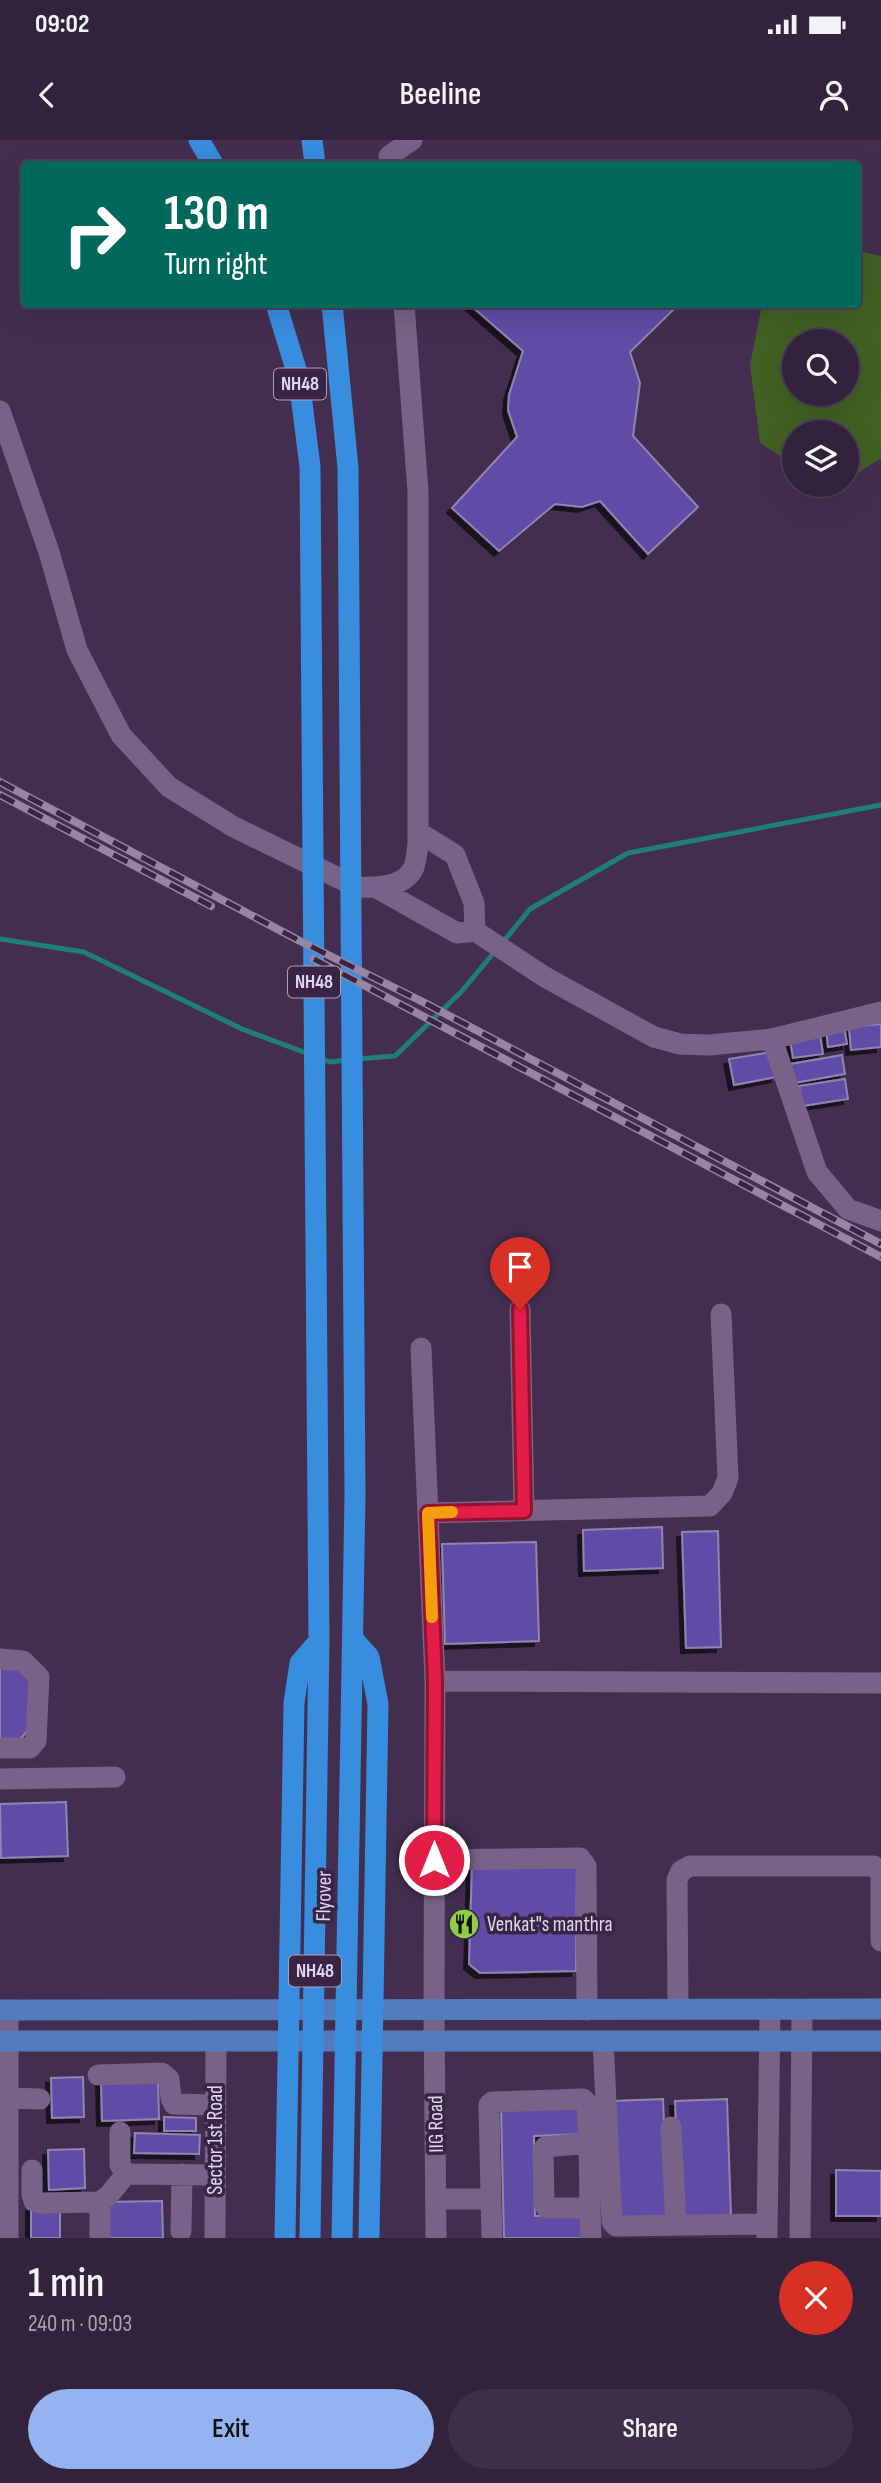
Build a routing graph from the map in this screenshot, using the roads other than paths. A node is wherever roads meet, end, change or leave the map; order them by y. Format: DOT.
graph roads {
  1 [pos="199,140"];
  2 [pos="312,140"];
  3 [pos="412,140"];
  4 [pos="389,153"];
  5 [pos="211,161"];
  6 [pos="315,161"];
  7 [pos="277,308"];
  8 [pos="332,308"];
  9 [pos="404,308"];
  10 [pos="0,411"];
  11 [pos="418,832"];
  12 [pos="377,888"];
  13 [pos="477,934"];
  14 [pos="881,1012"];
  15 [pos="772,1039"];
  16 [pos="881,1221"];
  17 [pos="520,1309"];
  18 [pos="721,1314"];
  19 [pos="421,1348"];
  20 [pos="524,1511"];
  21 [pos="428,1513"];
  22 [pos="353,1639"];
  23 [pos="319,1642"];
  24 [pos="0,1659"];
  25 [pos="435,1681"];
  26 [pos="881,1683"];
  27 [pos="0,1748"];
  28 [pos="116,1777"];
  29 [pos="0,1779"];
  30 [pos="434,1860"];
  31 [pos="881,1941"];
  32 [pos="678,2009"];
  33 [pos="4,2010"];
  34 [pos="288,2010"];
  35 [pos="373,2010"];
  36 [pos="434,2010"];
  37 [pos="587,2010"];
  38 [pos="770,2010"];
  39 [pos="802,2010"];
  40 [pos="881,2010"];
  41 [pos="4,2041"];
  42 [pos="216,2041"];
  43 [pos="603,2041"];
  44 [pos="769,2041"];
  45 [pos="802,2041"];
  46 [pos="881,2041"];
  47 [pos="288,2042"];
  48 [pos="372,2042"];
  49 [pos="435,2042"];
  50 [pos="98,2074"];
  51 [pos="9,2098"];
  52 [pos="40,2099"];
  53 [pos="189,2105"];
  54 [pos="215,2105"];
  55 [pos="671,2127"];
  56 [pos="120,2132"];
  57 [pos="203,2138"];
  58 [pos="589,2143"];
  59 [pos="32,2170"];
  60 [pos="126,2174"];
  61 [pos="182,2174"];
  62 [pos="215,2175"];
  63 [pos="437,2199"];
  64 [pos="491,2199"];
  65 [pos="100,2202"];
  66 [pos="590,2208"];
  67 [pos="676,2225"];
  68 [pos="181,2231"];
  69 [pos="767,2231"];
  70 [pos="8,2238"];
  71 [pos="100,2238"];
  72 [pos="215,2238"];
  73 [pos="285,2238"];
  74 [pos="310,2238"];
  75 [pos="342,2238"];
  76 [pos="369,2238"];
  77 [pos="436,2238"];
  78 [pos="492,2238"];
  79 [pos="591,2238"];
  80 [pos="800,2238"];
  1 -- 5 [label="highway"];
  2 -- 6 [label="highway"];
  3 -- 4 [label="street"];
  7 -- 23 [label="highway, NH48"];
  8 -- 22 [label="highway, NH48"];
  9 -- 11 [label="street"];
  10 -- 12 [label="street"];
  11 -- 12 [label="street"];
  11 -- 13 [label="street"];
  12 -- 13 [label="street"];
  13 -- 15 [label="street"];
  14 -- 15 [label="street"];
  15 -- 16 [label="street"];
  17 -- 20 [label="street"];
  18 -- 20 [label="street"];
  19 -- 21 [label="street, IIG Road"];
  20 -- 21 [label="street"];
  21 -- 25 [label="street, IIG Road"];
  22 -- 35 [label="highway"];
  22 -- 75 [label="highway, Flyover / NH48"];
  23 -- 34 [label="highway"];
  23 -- 74 [label="highway, Flyover / NH48"];
  24 -- 27 [label="street"];
  25 -- 26 [label="street"];
  25 -- 30 [label="street, IIG Road"];
  28 -- 29 [label="street"];
  30 -- 36 [label="street, IIG Road"];
  30 -- 37 [label="street"];
  31 -- 32 [label="street"];
  32 -- 37 [label="main road"];
  32 -- 38 [label="main road"];
  33 -- 34 [label="main road"];
  33 -- 41 [label="street"];
  34 -- 35 [label="main road"];
  34 -- 47 [label="highway"];
  35 -- 36 [label="main road"];
  35 -- 48 [label="highway"];
  36 -- 37 [label="main road"];
  36 -- 49 [label="street, IIG Road"];
  38 -- 39 [label="main road"];
  38 -- 44 [label="street"];
  39 -- 40 [label="main road"];
  39 -- 45 [label="street"];
  41 -- 42 [label="main road"];
  41 -- 51 [label="street"];
  42 -- 47 [label="main road"];
  42 -- 54 [label="street, Sector 1st Road"];
  43 -- 44 [label="main road"];
  43 -- 49 [label="main road"];
  43 -- 67 [label="street"];
  44 -- 45 [label="main road"];
  44 -- 69 [label="street"];
  45 -- 46 [label="main road"];
  45 -- 80 [label="street"];
  47 -- 48 [label="main road"];
  47 -- 73 [label="highway"];
  48 -- 49 [label="main road"];
  48 -- 76 [label="highway"];
  49 -- 63 [label="street, IIG Road"];
  50 -- 53 [label="street"];
  51 -- 52 [label="street"];
  51 -- 70 [label="street"];
  53 -- 54 [label="street"];
  53 -- 57 [label="street"];
  54 -- 62 [label="street, Sector 1st Road"];
  55 -- 67 [label="street"];
  56 -- 60 [label="street"];
  58 -- 64 [label="street"];
  58 -- 66 [label="street"];
  58 -- 66 [label="street"];
  59 -- 65 [label="street"];
  60 -- 61 [label="street"];
  60 -- 65 [label="street"];
  61 -- 62 [label="street"];
  61 -- 68 [label="street"];
  62 -- 72 [label="street, Sector 1st Road"];
  63 -- 64 [label="street"];
  63 -- 77 [label="street, IIG Road"];
  64 -- 78 [label="street"];
  65 -- 71 [label="street"];
  66 -- 79 [label="street"];
  67 -- 69 [label="street"];
}
